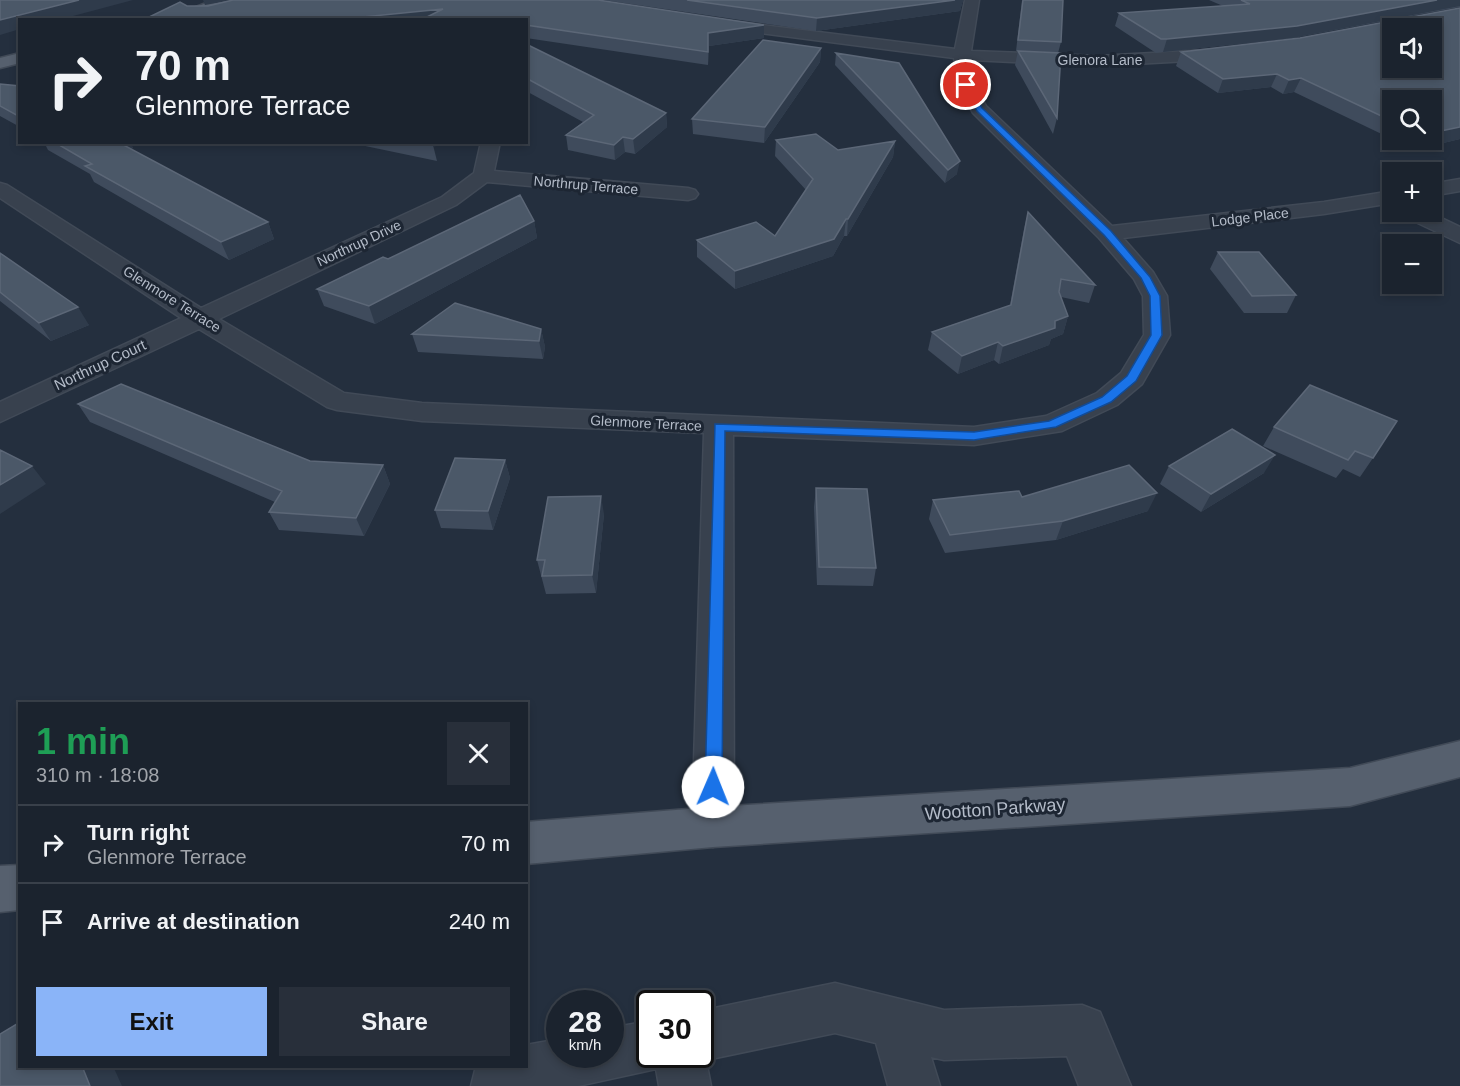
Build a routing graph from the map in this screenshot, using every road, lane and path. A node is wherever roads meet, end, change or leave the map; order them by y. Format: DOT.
graph roads {
  1 [pos="972,0"];
  2 [pos="233,3"];
  3 [pos="176,18"];
  4 [pos="710,22"];
  5 [pos="1241,51"];
  6 [pos="962,56"];
  7 [pos="18,58"];
  8 [pos="0,63"];
  9 [pos="491,144"];
  10 [pos="483,176"];
  11 [pos="1460,185"];
  12 [pos="1442,188"];
  13 [pos="0,189"];
  14 [pos="688,194"];
  15 [pos="1382,199"];
  16 [pos="1433,222"];
  17 [pos="1107,233"];
  18 [pos="1460,236"];
  19 [pos="199,318"];
  20 [pos="0,412"];
  21 [pos="719,426"];
  22 [pos="1460,759"];
  23 [pos="713,827"];
  24 [pos="528,843"];
  25 [pos="18,887"];
  26 [pos="0,889"];
  27 [pos="896,1023"];
  28 [pos="714,1033"];
  29 [pos="546,1067"];
  30 [pos="682,1068"];
  31 [pos="497,1086"];
  32 [pos="685,1086"];
  33 [pos="914,1086"];
  34 [pos="1105,1086"];
  1 -- 6 [label="street, Glenmore Terrace"];
  2 -- 3 [label="main road"];
  4 -- 6 [label="street, Glenora Lane"];
  5 -- 6 [label="street, Glenora Lane"];
  6 -- 17 [label="street, Glenmore Terrace"];
  7 -- 8 [label="main road"];
  9 -- 10 [label="street"];
  10 -- 14 [label="street, Northrup Terrace"];
  10 -- 19 [label="street, Northrup Drive"];
  11 -- 12 [label="street"];
  13 -- 19 [label="street, Glenmore Terrace"];
  15 -- 17 [label="street, Lodge Place"];
  16 -- 18 [label="street"];
  17 -- 21 [label="street, Glenmore Terrace"];
  19 -- 20 [label="street, Northrup Court"];
  19 -- 21 [label="street, Glenmore Terrace"];
  21 -- 23 [label="street"];
  22 -- 23 [label="main road, Wootton Parkway"];
  23 -- 24 [label="main road, Wootton Parkway"];
  25 -- 26 [label="main road"];
  27 -- 28 [label="street"];
  27 -- 33 [label="street"];
  27 -- 34 [label="street"];
  29 -- 31 [label="street"];
  30 -- 32 [label="street"];
}
